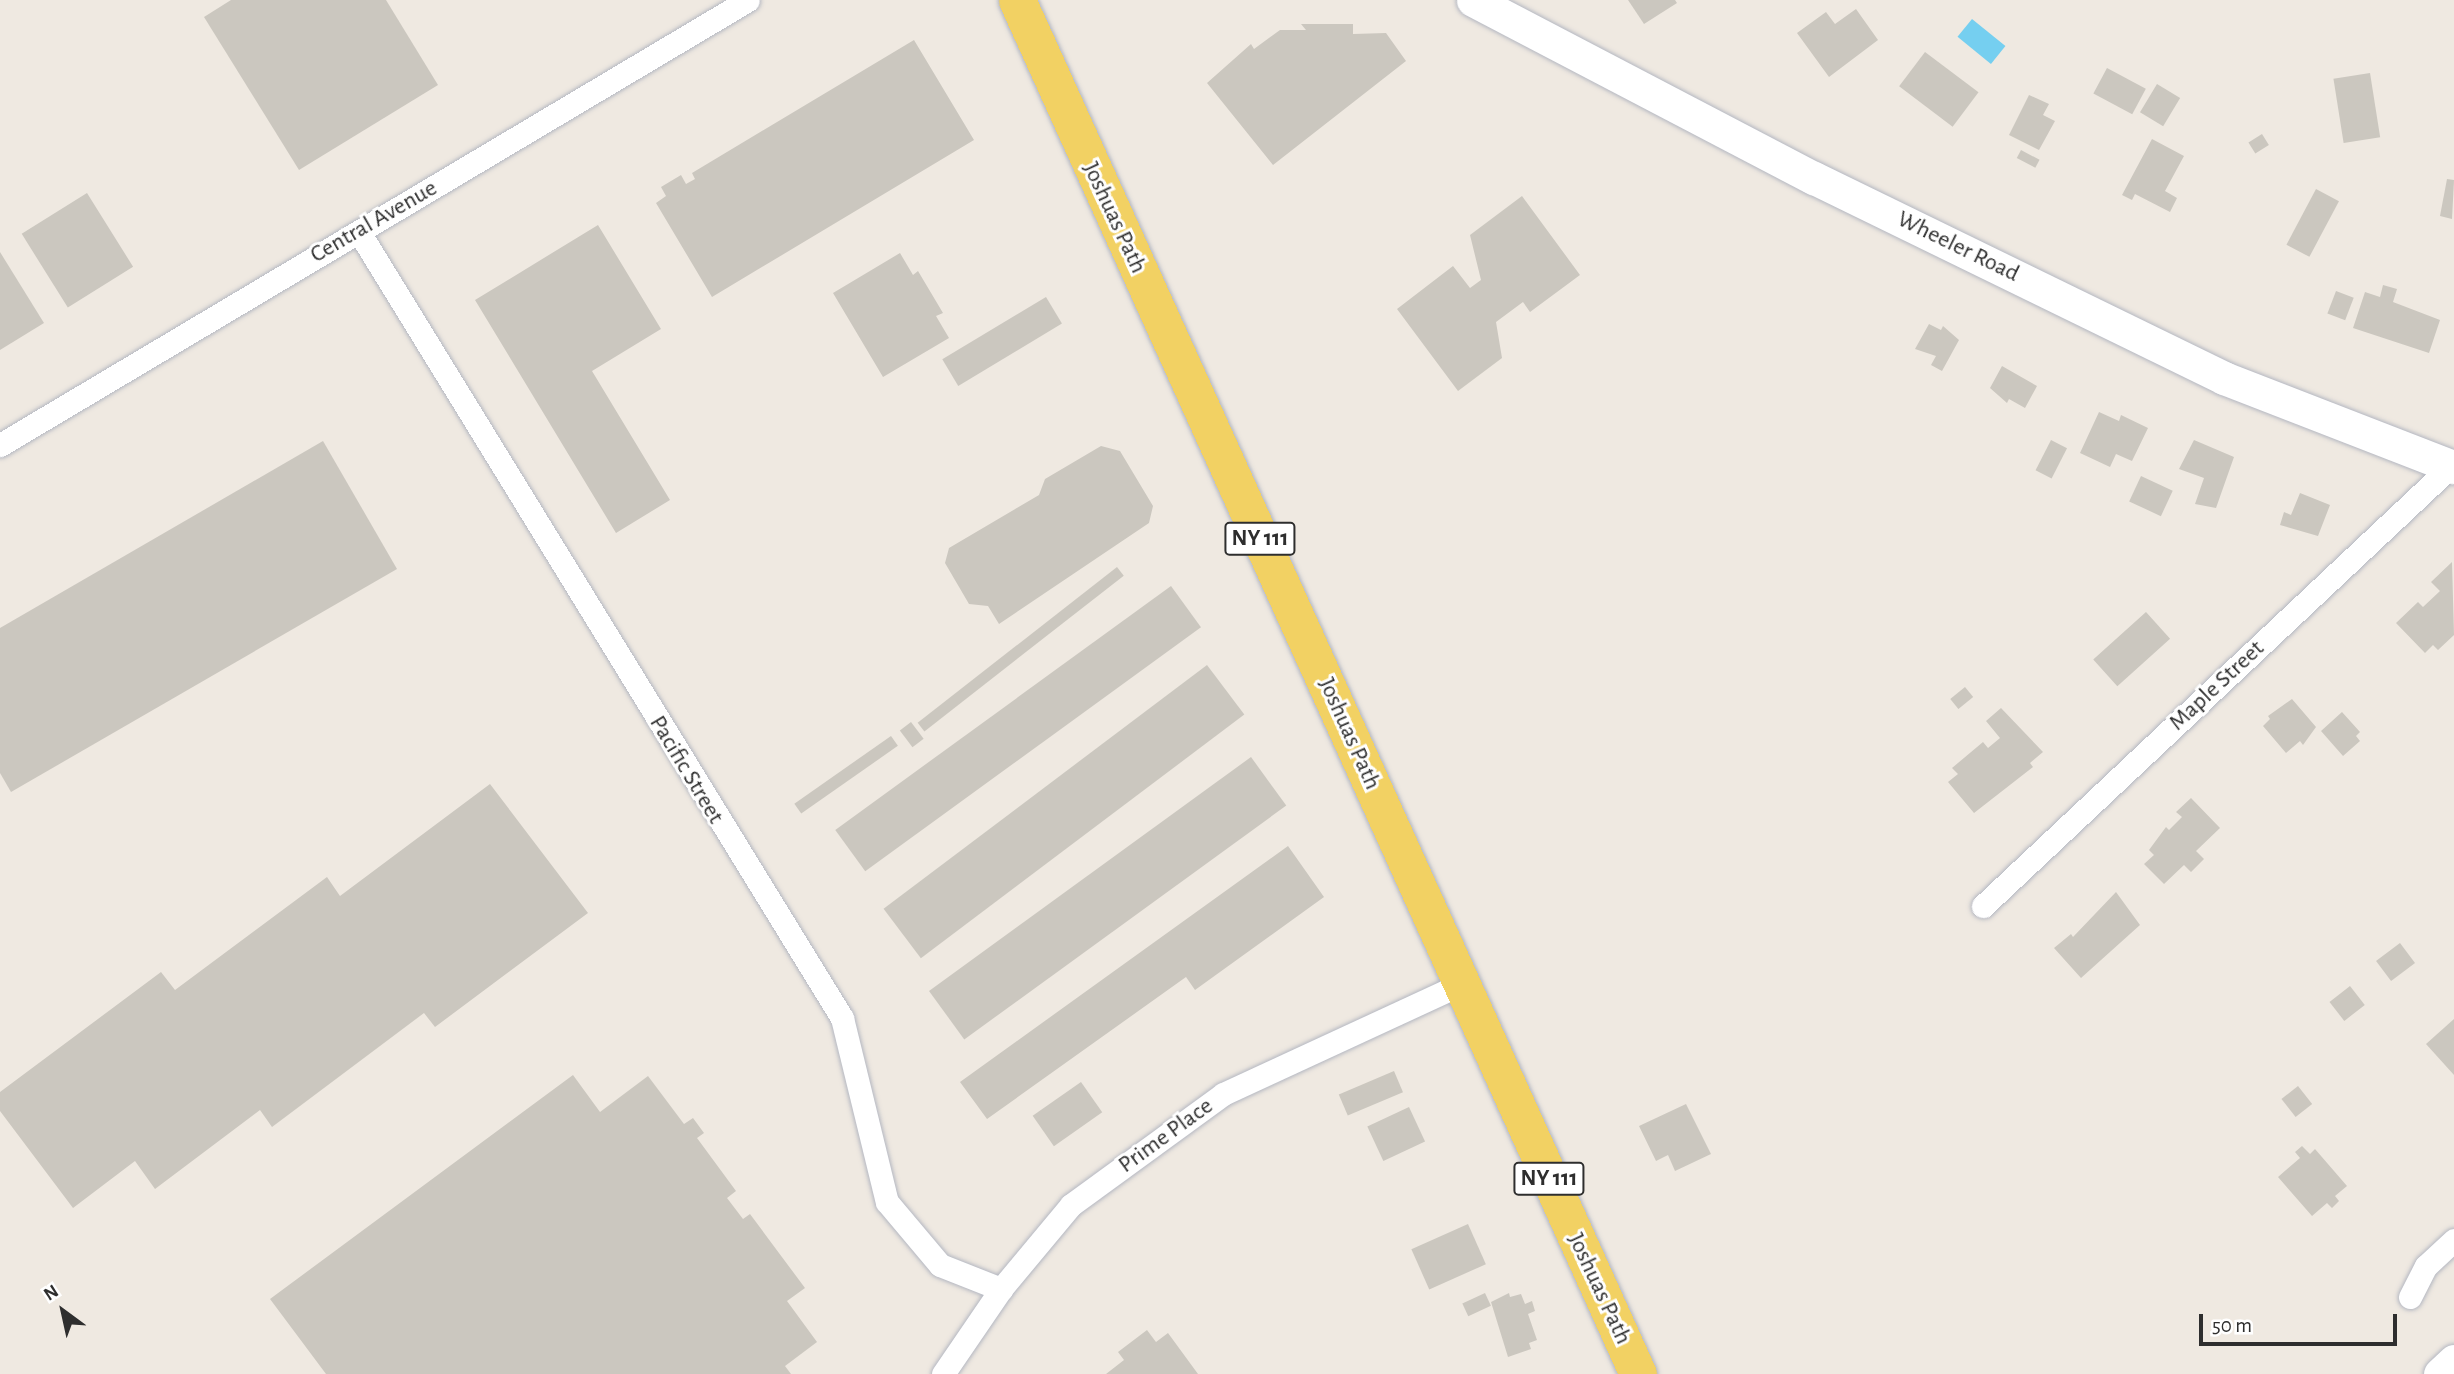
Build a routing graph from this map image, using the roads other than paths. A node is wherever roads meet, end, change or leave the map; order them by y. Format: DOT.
graph roads {
  1 [pos="748,0"];
  2 [pos="1001,0"];
  3 [pos="1017,0"];
  4 [pos="1474,0"];
  5 [pos="1057,95"];
  6 [pos="359,232"];
  7 [pos="0,445"];
  8 [pos="2453,467"];
  9 [pos="1983,905"];
  10 [pos="1459,985"];
  11 [pos="2454,1240"];
  12 [pos="1001,1289"];
  13 [pos="2410,1297"];
  14 [pos="2454,1361"];
  15 [pos="943,1374"];
  16 [pos="1638,1374"];
  17 [pos="2440,1374"];
  1 -- 6 [label="street, Central Avenue"];
  2 -- 5 [label="main road, Joshuas Path / NY 111"];
  3 -- 5 [label="main road, Joshuas Path / NY 111"];
  4 -- 8 [label="main road, Wheeler Road"];
  5 -- 10 [label="main road, Joshuas Path / NY 111"];
  6 -- 7 [label="street, Central Avenue"];
  6 -- 12 [label="street, Pacific Street"];
  8 -- 9 [label="street, Maple Street"];
  10 -- 12 [label="street, Prime Place"];
  10 -- 16 [label="main road, Joshuas Path / NY 111"];
  11 -- 13 [label="street"];
  12 -- 15 [label="street, Prime Place"];
  14 -- 17 [label="main road"];
}
